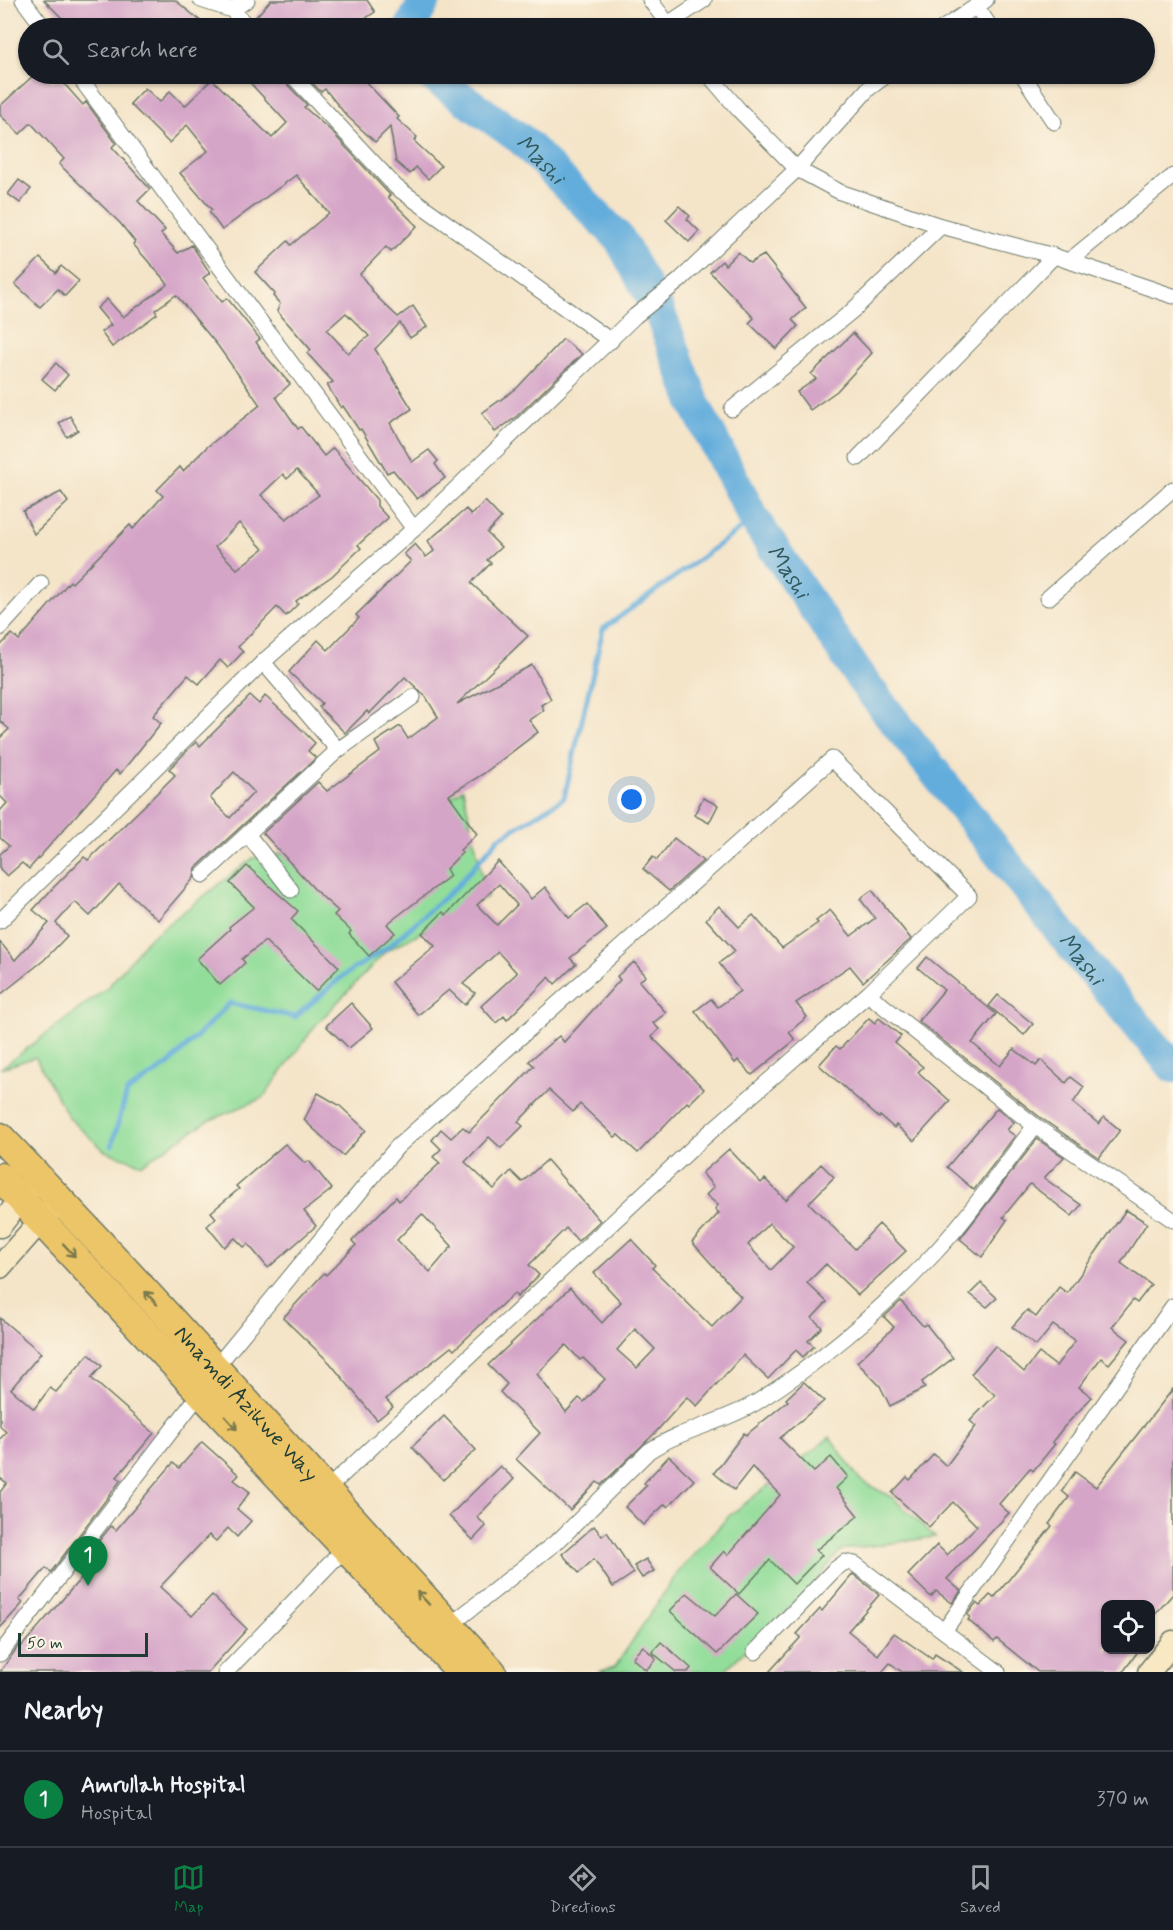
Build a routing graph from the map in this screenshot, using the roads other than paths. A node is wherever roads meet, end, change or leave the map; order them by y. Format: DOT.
graph roads {
  1 [pos="23,0"];
  2 [pos="201,0"];
  3 [pos="247,0"];
  4 [pos="650,0"];
  5 [pos="704,0"];
  6 [pos="981,3"];
  7 [pos="231,10"];
  8 [pos="36,18"];
  9 [pos="239,18"];
  10 [pos="664,18"];
  11 [pos="680,18"];
  12 [pos="958,18"];
  13 [pos="987,18"];
  14 [pos="84,84"];
  15 [pos="300,84"];
  16 [pos="717,84"];
  17 [pos="875,84"];
  18 [pos="1029,84"];
  19 [pos="1054,122"];
  20 [pos="797,169"];
  21 [pos="1173,176"];
  22 [pos="941,226"];
  23 [pos="1054,256"];
  24 [pos="1069,261"];
  25 [pos="1173,296"];
  26 [pos="611,341"];
  27 [pos="732,409"];
  28 [pos="858,458"];
  29 [pos="1173,489"];
  30 [pos="414,529"];
  31 [pos="41,583"];
  32 [pos="1048,598"];
  33 [pos="0,628"];
  34 [pos="263,662"];
  35 [pos="413,697"];
  36 [pos="338,750"];
  37 [pos="248,835"];
  38 [pos="203,875"];
  39 [pos="291,890"];
  40 [pos="0,921"];
  41 [pos="868,994"];
  42 [pos="1035,1126"];
  43 [pos="0,1137"];
  44 [pos="37,1176"];
  45 [pos="0,1177"];
  46 [pos="21,1200"];
  47 [pos="50,1210"];
  48 [pos="1173,1220"];
  49 [pos="0,1226"];
  50 [pos="0,1267"];
  51 [pos="1173,1306"];
  52 [pos="209,1379"];
  53 [pos="325,1491"];
  54 [pos="345,1548"];
  55 [pos="449,1626"];
  56 [pos="944,1631"];
  57 [pos="1173,1642"];
  58 [pos="755,1652"];
  59 [pos="0,1654"];
  60 [pos="226,1672"];
  61 [pos="461,1672"];
  62 [pos="492,1672"];
  63 [pos="998,1672"];
  64 [pos="1149,1672"];
  1 -- 8 [label="street"];
  2 -- 7 [label="street"];
  3 -- 7 [label="street"];
  4 -- 10 [label="street"];
  5 -- 11 [label="street"];
  6 -- 12 [label="street"];
  6 -- 13 [label="street"];
  7 -- 9 [label="street"];
  14 -- 30 [label="street"];
  15 -- 26 [label="street"];
  16 -- 20 [label="street"];
  17 -- 20 [label="street"];
  18 -- 19 [label="street"];
  20 -- 22 [label="street"];
  20 -- 26 [label="street"];
  21 -- 24 [label="street"];
  22 -- 23 [label="street"];
  22 -- 27 [label="street"];
  23 -- 24 [label="street"];
  23 -- 28 [label="street"];
  24 -- 25 [label="street"];
  26 -- 30 [label="street"];
  29 -- 32 [label="street"];
  30 -- 34 [label="street"];
  31 -- 33 [label="street"];
  34 -- 36 [label="street"];
  34 -- 40 [label="street"];
  35 -- 36 [label="street"];
  36 -- 37 [label="street"];
  37 -- 38 [label="street"];
  37 -- 39 [label="street"];
  41 -- 42 [label="street"];
  41 -- 52 [label="street"];
  41 -- 53 [label="street"];
  42 -- 48 [label="street"];
  42 -- 55 [label="street"];
  43 -- 44 [label="highway, Nnamdi Azikwe Way"];
  44 -- 46 [label="street"];
  44 -- 47 [label="highway, Nnamdi Azikwe Way"];
  45 -- 46 [label="highway, Nnamdi Azikwe Way"];
  46 -- 47 [label="highway, Nnamdi Azikwe Way"];
  46 -- 49 [label="street"];
  47 -- 50 [label="street"];
  47 -- 52 [label="highway, Nnamdi Azikwe Way"];
  51 -- 56 [label="street"];
  52 -- 53 [label="highway, Nnamdi Azikwe Way"];
  52 -- 54 [label="highway, Nnamdi Azikwe Way, one-way"];
  52 -- 59 [label="street"];
  55 -- 53 [label="highway, Nnamdi Azikwe Way, one-way"];
  54 -- 60 [label="street"];
  54 -- 61 [label="highway, Nnamdi Azikwe Way"];
  55 -- 62 [label="highway, Nnamdi Azikwe Way"];
  56 -- 58 [label="street"];
  56 -- 63 [label="street"];
  57 -- 64 [label="street"];
}
